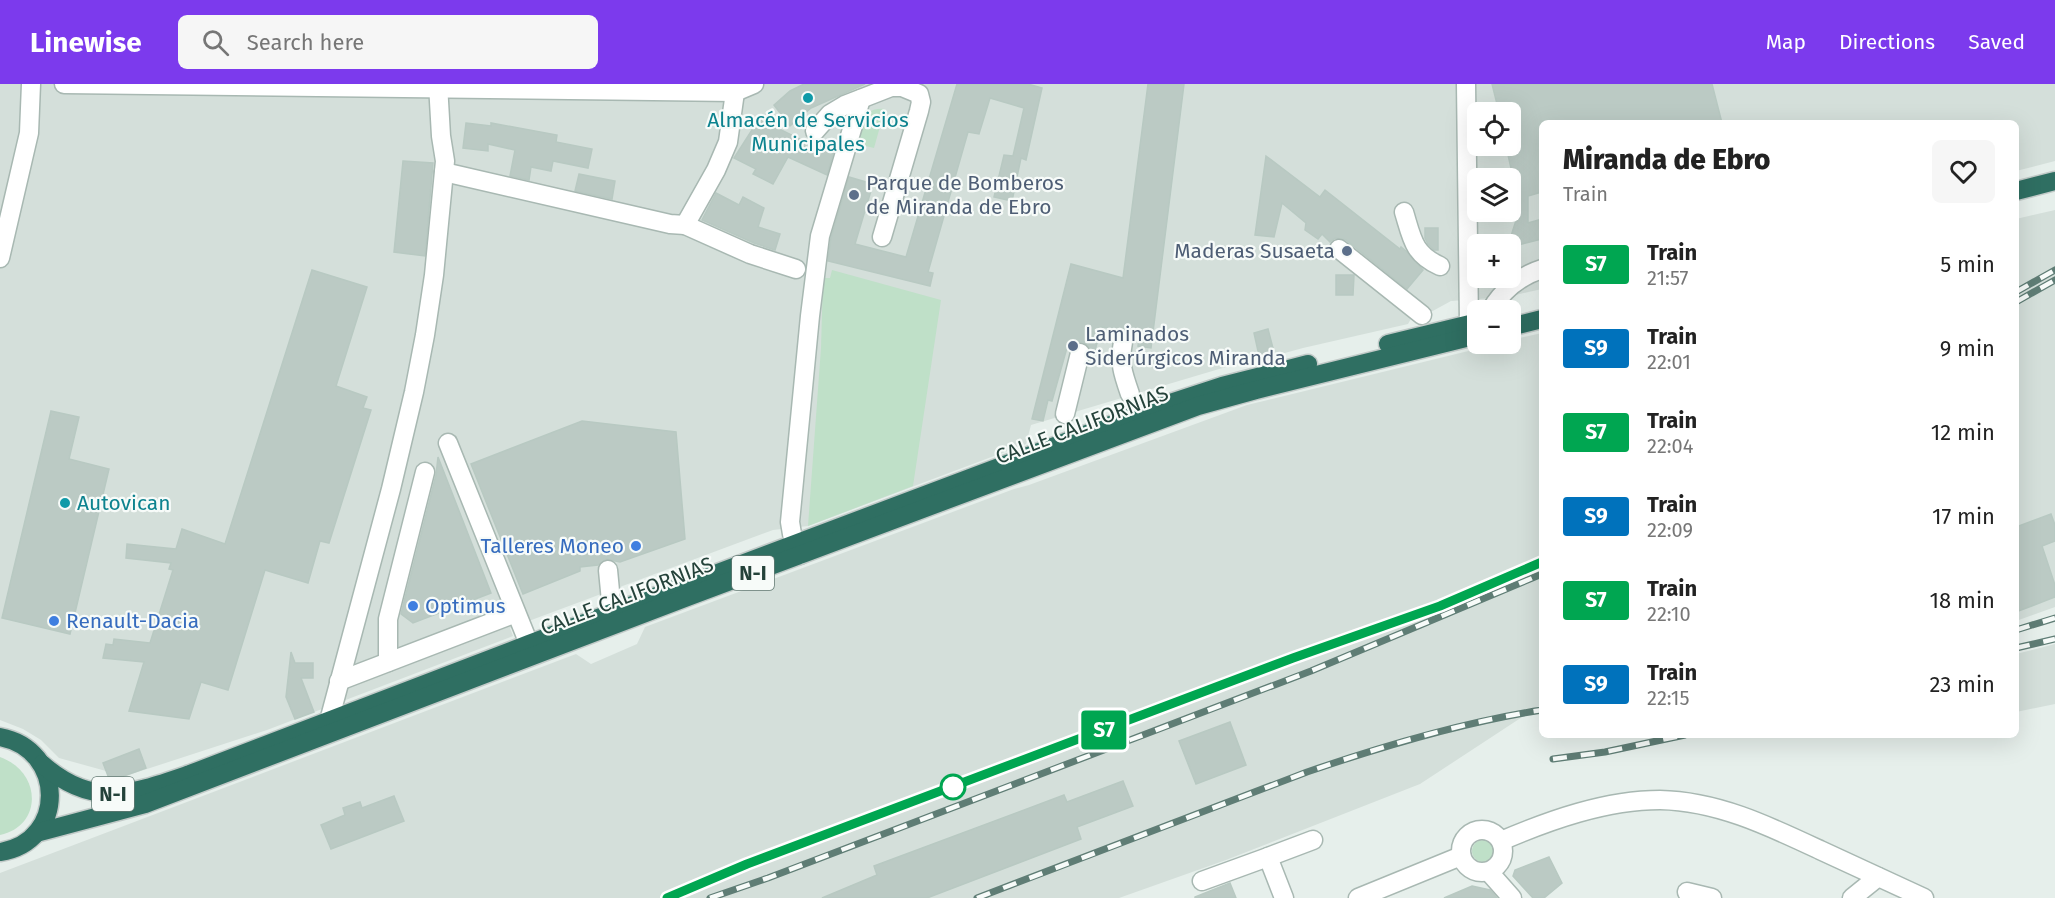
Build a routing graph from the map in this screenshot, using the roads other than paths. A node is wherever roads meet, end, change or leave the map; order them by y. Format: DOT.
graph roads {
  1 [pos="31,84"];
  2 [pos="64,84"];
  3 [pos="754,84"];
  4 [pos="1466,84"];
  5 [pos="438,87"];
  6 [pos="735,92"];
  7 [pos="861,99"];
  8 [pos="815,131"];
  9 [pos="444,172"];
  10 [pos="2055,181"];
  11 [pos="2019,190"];
  12 [pos="2055,194"];
  13 [pos="2019,203"];
  14 [pos="1404,212"];
  15 [pos="685,225"];
  16 [pos="882,237"];
  17 [pos="1339,249"];
  18 [pos="0,258"];
  19 [pos="1440,266"];
  20 [pos="796,269"];
  21 [pos="1539,270"];
  22 [pos="1474,300"];
  23 [pos="1497,300"];
  24 [pos="1539,308"];
  25 [pos="1521,312"];
  26 [pos="1422,315"];
  27 [pos="1539,321"];
  28 [pos="1521,325"];
  29 [pos="1467,329"];
  30 [pos="1123,342"];
  31 [pos="1080,353"];
  32 [pos="1130,394"];
  33 [pos="1065,414"];
  34 [pos="448,443"];
  35 [pos="425,472"];
  36 [pos="797,549"];
  37 [pos="608,570"];
  38 [pos="612,612"];
  39 [pos="516,613"];
  40 [pos="529,644"];
  41 [pos="388,662"];
  42 [pos="339,681"];
  43 [pos="329,721"];
  44 [pos="0,737"];
  45 [pos="42,764"];
  46 [pos="36,833"];
  47 [pos="1313,840"];
  48 [pos="1501,841"];
  49 [pos="0,852"];
  50 [pos="1461,856"];
  51 [pos="1268,857"];
  52 [pos="1489,872"];
  53 [pos="1878,877"];
  54 [pos="1202,881"];
  55 [pos="1687,892"];
  56 [pos="1284,898"];
  57 [pos="1358,898"];
  58 [pos="1512,898"];
  59 [pos="1712,898"];
  60 [pos="1852,898"];
  61 [pos="1924,898"];
  1 -- 18 [label="street"];
  2 -- 5 [label="street"];
  3 -- 6 [label="street"];
  4 -- 22 [label="street"];
  5 -- 6 [label="street"];
  5 -- 9 [label="street"];
  6 -- 15 [label="street"];
  7 -- 8 [label="street"];
  7 -- 16 [label="street"];
  7 -- 36 [label="street"];
  9 -- 15 [label="street"];
  9 -- 42 [label="street"];
  10 -- 11 [label="highway"];
  12 -- 13 [label="highway"];
  14 -- 19 [label="street"];
  15 -- 20 [label="street"];
  17 -- 26 [label="street"];
  21 -- 23 [label="street"];
  24 -- 25 [label="highway"];
  27 -- 28 [label="highway"];
  29 -- 36 [label="highway, CALLE CALIFORNIAS / N-I"];
  30 -- 32 [label="street"];
  31 -- 33 [label="street"];
  34 -- 39 [label="street"];
  35 -- 41 [label="street"];
  36 -- 38 [label="highway, CALLE CALIFORNIAS / N-I"];
  36 -- 46 [label="highway, CALLE CALIFORNIAS / N-I"];
  37 -- 38 [label="street"];
  38 -- 40 [label="highway, CALLE CALIFORNIAS / N-I"];
  39 -- 40 [label="street"];
  39 -- 41 [label="street"];
  40 -- 43 [label="highway, CALLE CALIFORNIAS / N-I"];
  41 -- 42 [label="street"];
  42 -- 43 [label="street"];
  43 -- 45 [label="highway, CALLE CALIFORNIAS / N-I"];
  44 -- 45 [label="highway, N-I"];
  45 -- 46 [label="highway, N-I"];
  46 -- 49 [label="highway, N-I"];
  47 -- 51 [label="street"];
  48 -- 50 [label="street"];
  48 -- 52 [label="street"];
  48 -- 53 [label="street"];
  50 -- 52 [label="street"];
  50 -- 57 [label="street"];
  51 -- 54 [label="street"];
  51 -- 56 [label="street"];
  52 -- 58 [label="street"];
  53 -- 60 [label="street"];
  53 -- 61 [label="street"];
  55 -- 59 [label="street"];
}
